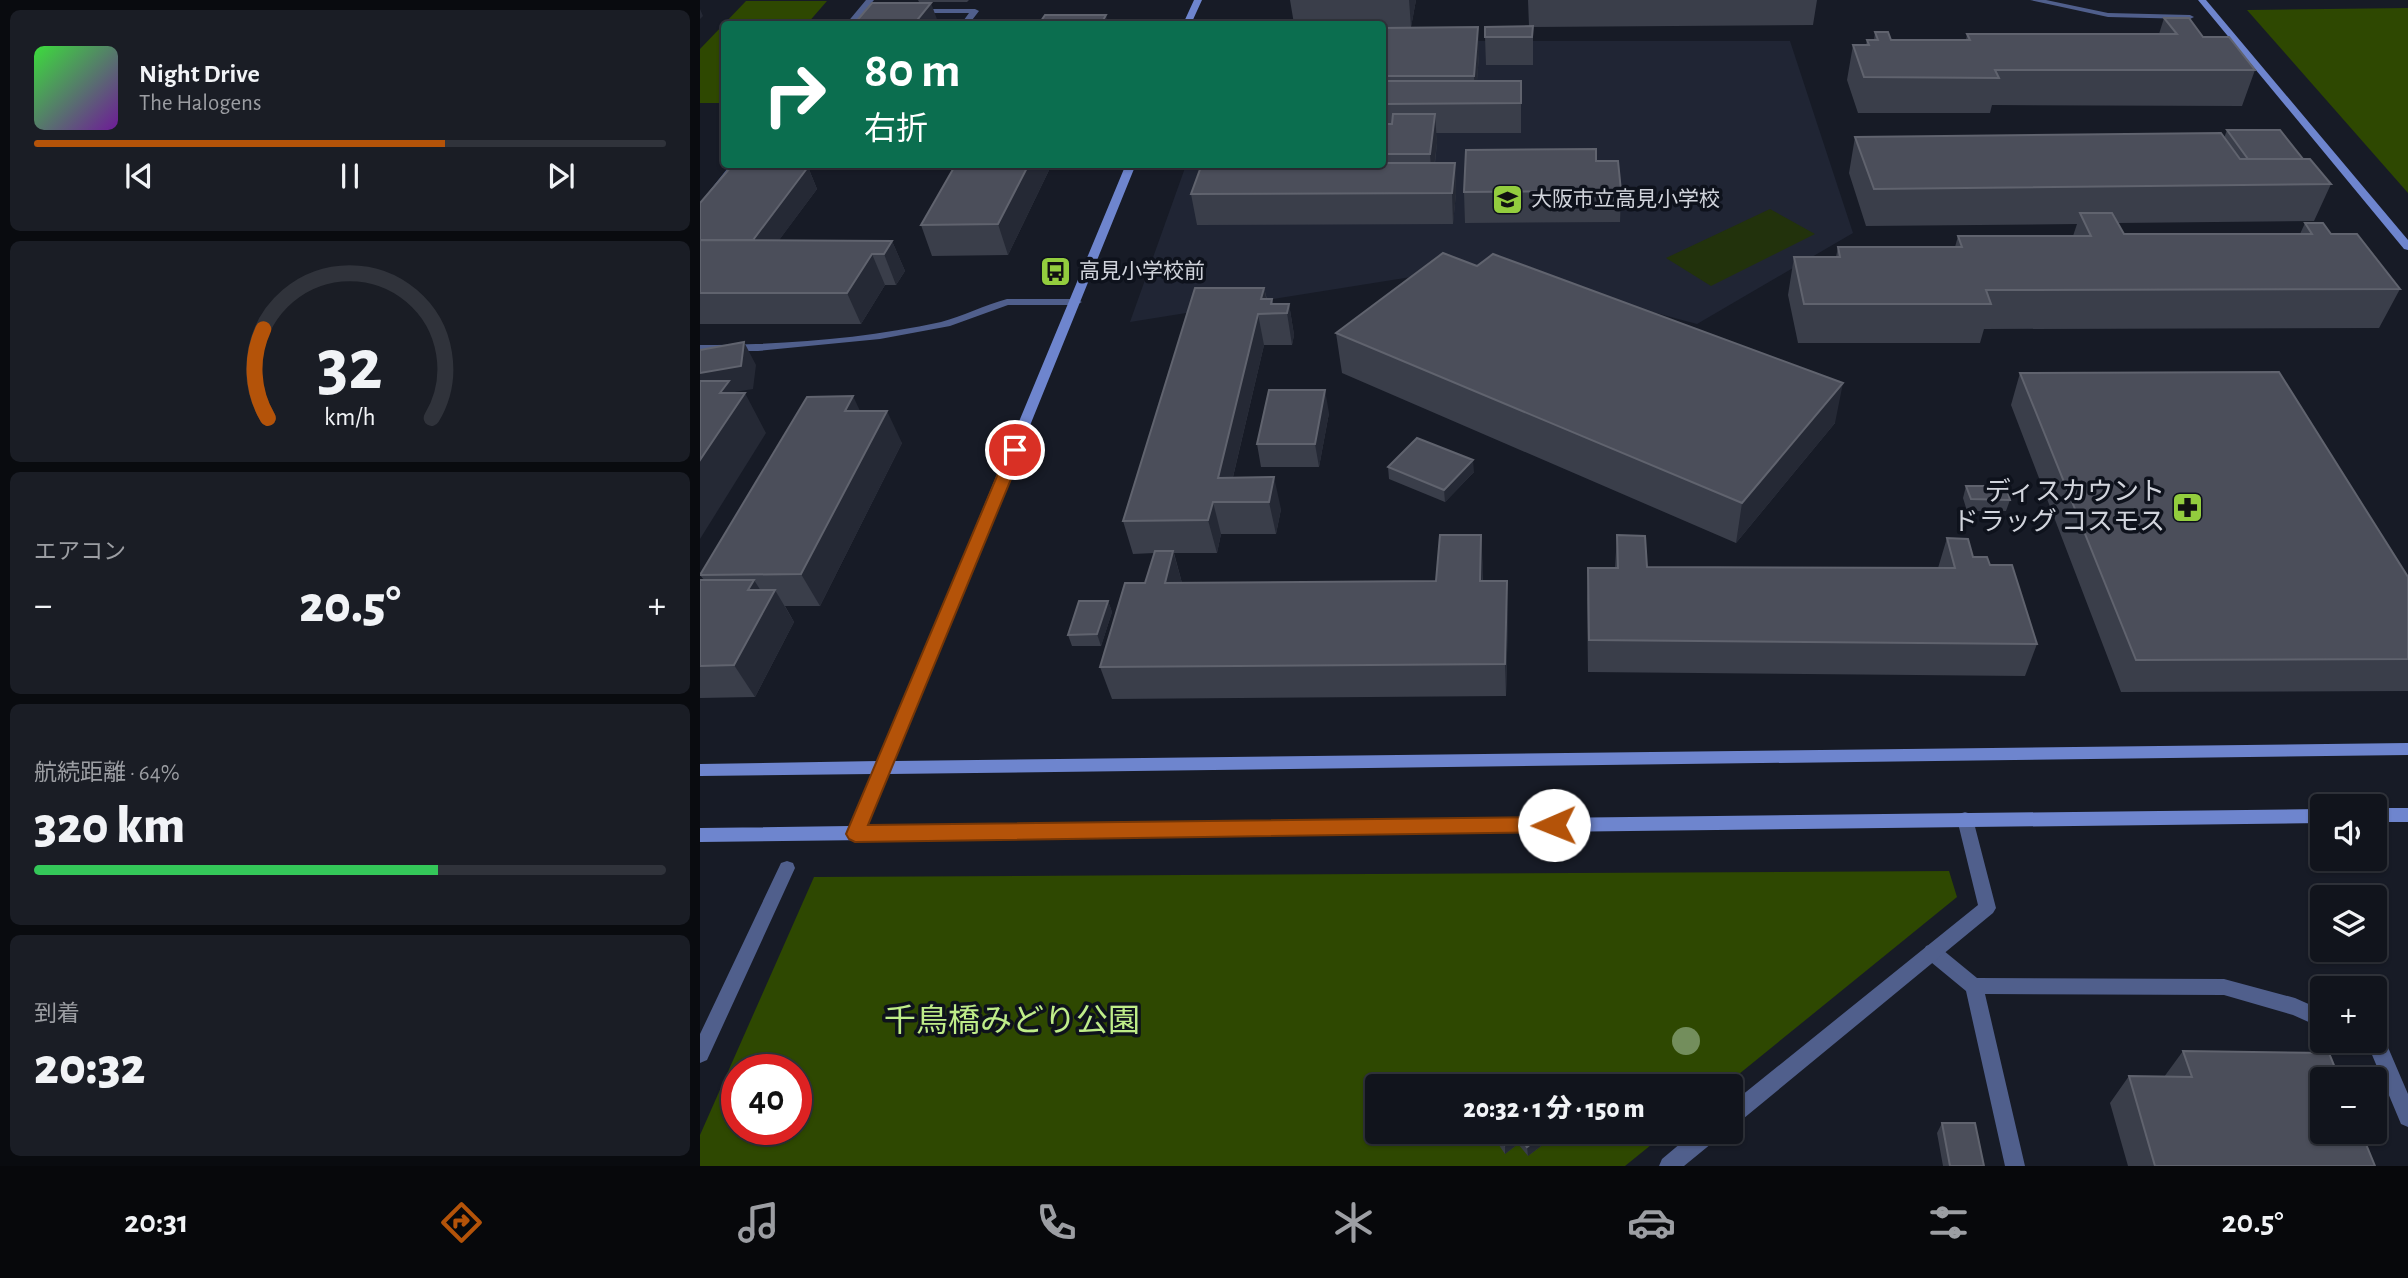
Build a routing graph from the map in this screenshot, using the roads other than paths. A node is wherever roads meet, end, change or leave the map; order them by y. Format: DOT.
graph roads {
  1 [pos="870,0"];
  2 [pos="1198,0"];
  3 [pos="2034,0"];
  4 [pos="2202,0"];
  5 [pos="861,11"];
  6 [pos="874,11"];
  7 [pos="899,11"];
  8 [pos="2190,17"];
  9 [pos="853,21"];
  10 [pos="967,21"];
  11 [pos="1188,21"];
  12 [pos="734,168"];
  13 [pos="1129,168"];
  14 [pos="700,210"];
  15 [pos="2408,247"];
  16 [pos="1076,302"];
  17 [pos="700,348"];
  18 [pos="2408,750"];
  19 [pos="885,767"];
  20 [pos="700,770"];
  21 [pos="2387,815"];
  22 [pos="2408,815"];
  23 [pos="2310,816"];
  24 [pos="1965,820"];
  25 [pos="855,834"];
  26 [pos="700,835"];
  27 [pos="787,869"];
  28 [pos="1932,952"];
  29 [pos="1974,986"];
  30 [pos="2310,1014"];
  31 [pos="2381,1053"];
  32 [pos="700,1054"];
  33 [pos="1743,1105"];
  34 [pos="2408,1117"];
  35 [pos="1696,1144"];
  36 [pos="1669,1166"];
  37 [pos="2015,1166"];
  1 -- 5 [label="street"];
  2 -- 11 [label="street"];
  3 -- 8 [label="street"];
  4 -- 15 [label="street"];
  5 -- 6 [label="street"];
  5 -- 9 [label="street"];
  7 -- 10 [label="street"];
  12 -- 14 [label="street"];
  13 -- 16 [label="street"];
  16 -- 17 [label="street"];
  16 -- 19 [label="street"];
  18 -- 19 [label="street"];
  19 -- 20 [label="street"];
  19 -- 25 [label="street"];
  21 -- 22 [label="street"];
  23 -- 24 [label="street"];
  24 -- 25 [label="street"];
  24 -- 28 [label="street"];
  25 -- 26 [label="street"];
  27 -- 32 [label="street"];
  28 -- 29 [label="street"];
  28 -- 33 [label="street"];
  29 -- 30 [label="street"];
  29 -- 37 [label="street"];
  31 -- 34 [label="street"];
  35 -- 36 [label="street"];
}
